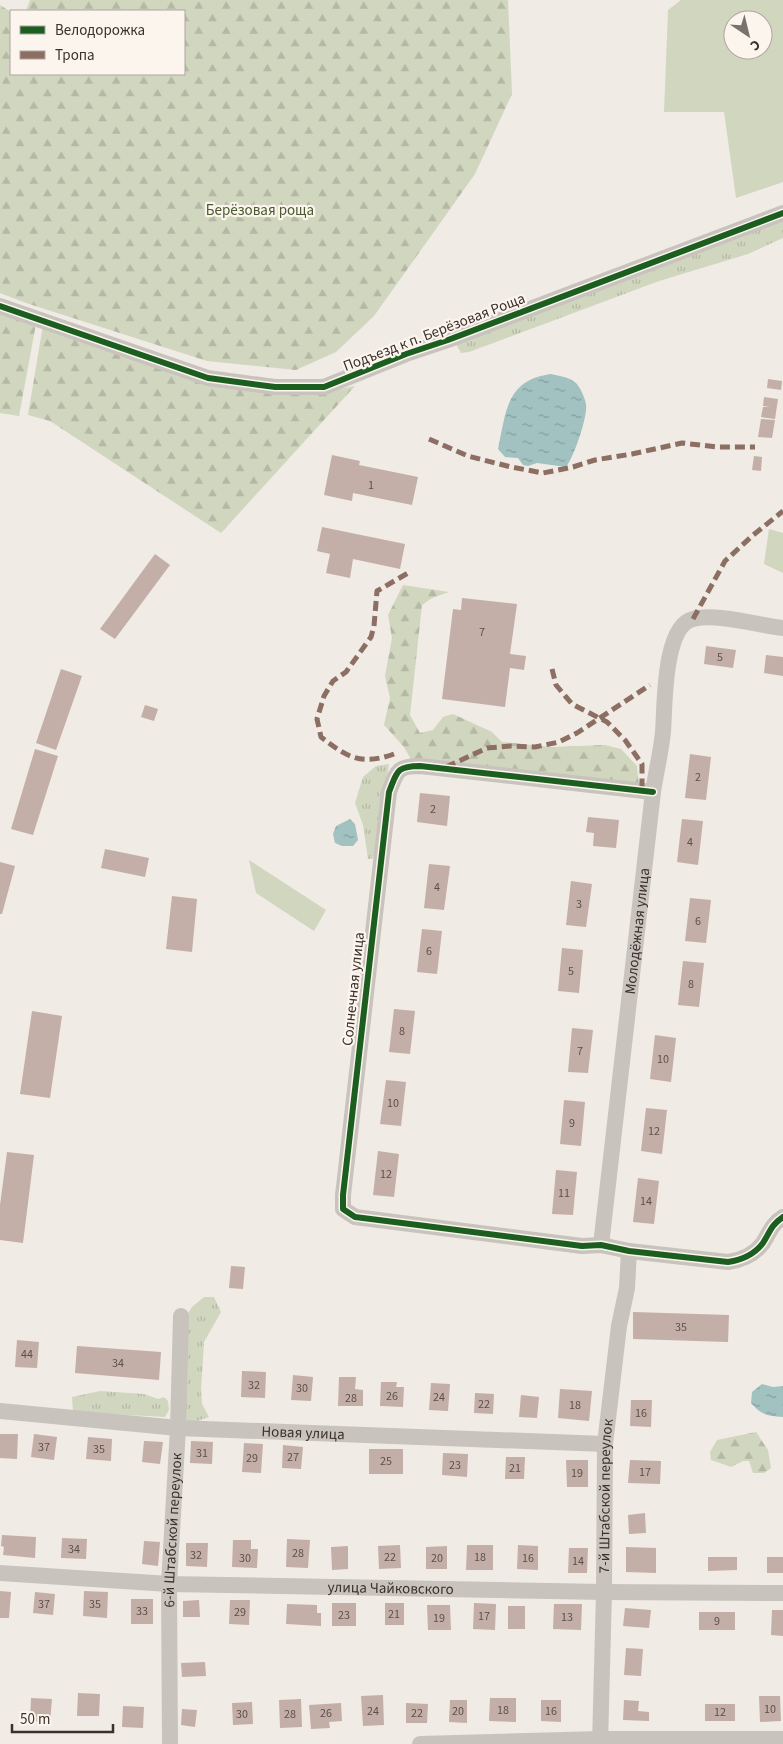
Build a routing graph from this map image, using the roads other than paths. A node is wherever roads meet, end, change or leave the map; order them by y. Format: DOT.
graph roads {
  1 [pos="783,213"];
  2 [pos="0,306"];
  3 [pos="783,628"];
  4 [pos="652,792"];
  5 [pos="783,1217"];
  6 [pos="601,1245"];
  7 [pos="630,1251"];
  8 [pos="181,1316"];
  9 [pos="0,1411"];
  10 [pos="178,1428"];
  11 [pos="605,1444"];
  12 [pos="0,1573"];
  13 [pos="169,1584"];
  14 [pos="604,1592"];
  15 [pos="783,1593"];
  16 [pos="783,1739"];
  17 [pos="600,1741"];
  18 [pos="753,1742"];
  19 [pos="170,1744"];
  20 [pos="420,1744"];
  1 -- 2 [label="street, Подъезд к п. Берёзовая Роща"];
  3 -- 4 [label="street, Молодёжная улица"];
  4 -- 6 [label="street, Молодёжная улица"];
  4 -- 6 [label="street, Солнечная улица"];
  5 -- 7 [label="street"];
  6 -- 7 [label="street"];
  7 -- 11 [label="street, 7-й Штабской переулок"];
  8 -- 10 [label="street, 6-й Штабской переулок"];
  9 -- 10 [label="street, Новая улица"];
  10 -- 11 [label="street, Новая улица"];
  10 -- 13 [label="street, 6-й Штабской переулок"];
  11 -- 14 [label="street, 7-й Штабской переулок"];
  12 -- 13 [label="street, улица Чайковского"];
  13 -- 14 [label="street, улица Чайковского"];
  13 -- 19 [label="street, 6-й Штабской переулок"];
  14 -- 15 [label="street, улица Чайковского"];
  14 -- 17 [label="street, 7-й Штабской переулок"];
  16 -- 18 [label="street"];
  17 -- 18 [label="street"];
  17 -- 20 [label="street"];
}
